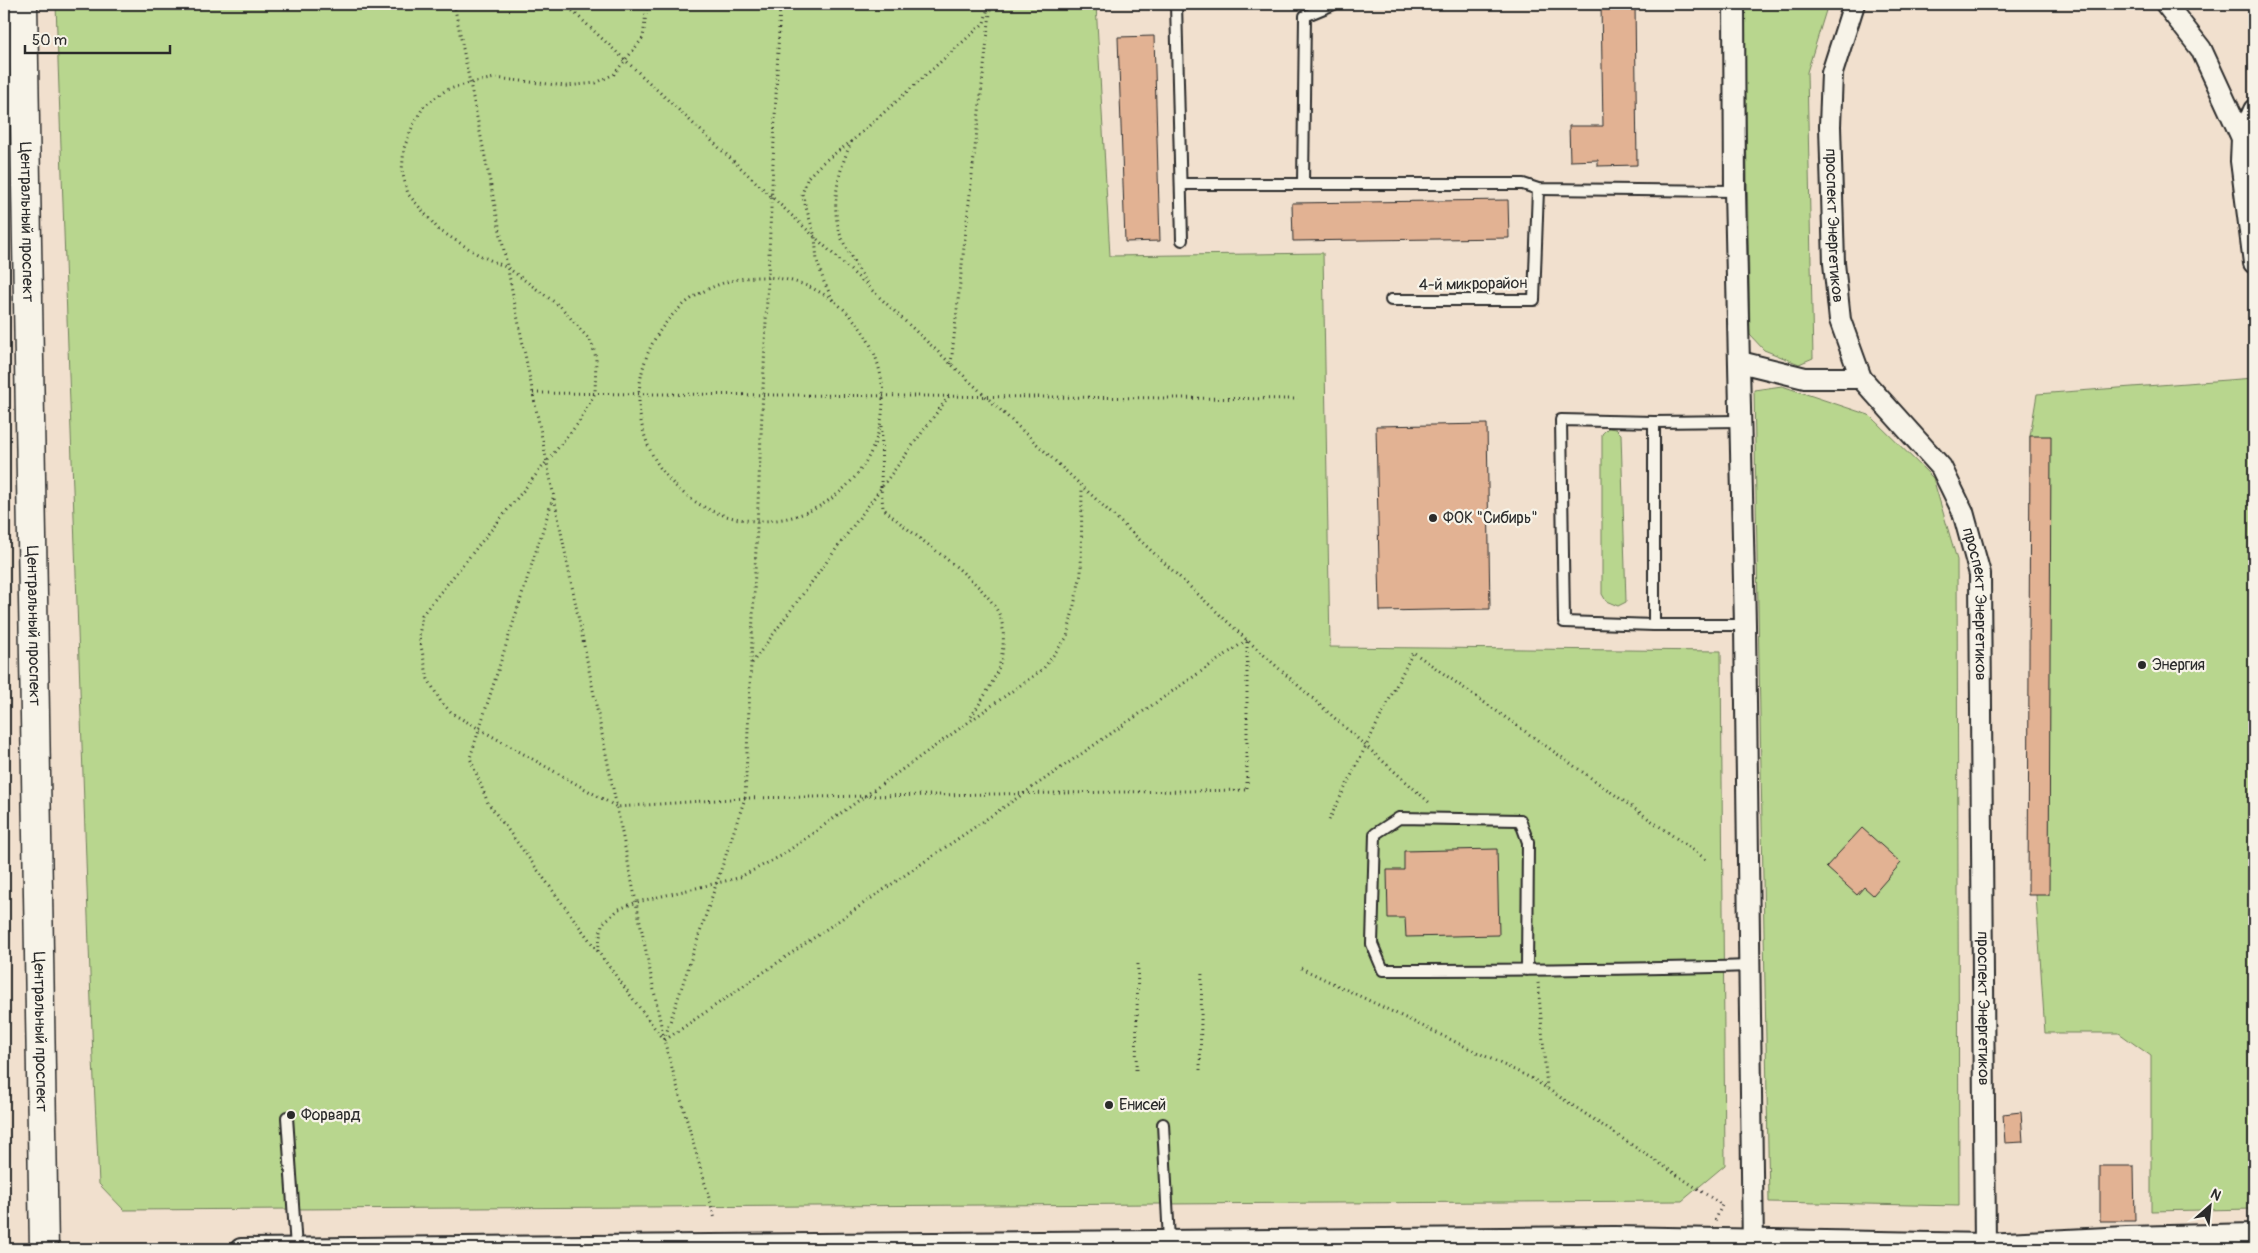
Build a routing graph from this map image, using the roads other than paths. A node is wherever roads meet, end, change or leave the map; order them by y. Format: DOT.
graph roads {
  1 [pos="23,4"];
  2 [pos="1176,4"];
  3 [pos="1334,4"];
  4 [pos="1734,4"];
  5 [pos="1854,4"];
  6 [pos="2166,4"];
  7 [pos="2254,110"];
  8 [pos="2242,138"];
  9 [pos="1181,184"];
  10 [pos="1303,184"];
  11 [pos="1538,189"];
  12 [pos="1735,191"];
  13 [pos="1182,240"];
  14 [pos="2254,263"];
  15 [pos="1391,300"];
  16 [pos="1740,362"];
  17 [pos="1861,378"];
  18 [pos="1741,420"];
  19 [pos="1654,422"];
  20 [pos="1654,625"];
  21 [pos="1745,625"];
  22 [pos="1749,966"];
  23 [pos="1527,970"];
  24 [pos="287,1117"];
  25 [pos="1163,1124"];
  26 [pos="2254,1234"];
  27 [pos="1169,1241"];
  28 [pos="1615,1243"];
  29 [pos="1753,1244"];
  30 [pos="1086,1246"];
  31 [pos="655,1247"];
  32 [pos="1985,1247"];
  33 [pos="296,1248"];
  34 [pos="44,1249"];
  35 [pos="240,1249"];
  36 [pos="271,1249"];
  1 -- 34 [label="main road, Центральный проспект"];
  2 -- 9 [label="lane"];
  3 -- 10 [label="lane"];
  4 -- 12 [label="street"];
  5 -- 17 [label="street, проспект Энергетиков"];
  6 -- 8 [label="street"];
  7 -- 8 [label="street"];
  8 -- 14 [label="street"];
  9 -- 10 [label="lane"];
  9 -- 13 [label="lane"];
  10 -- 11 [label="lane"];
  11 -- 12 [label="lane"];
  11 -- 15 [label="lane, 4-й микрорайон"];
  12 -- 16 [label="street"];
  16 -- 17 [label="street"];
  16 -- 18 [label="street"];
  17 -- 32 [label="street, проспект Энергетиков"];
  18 -- 19 [label="lane"];
  18 -- 21 [label="street"];
  19 -- 20 [label="lane"];
  19 -- 20 [label="lane"];
  20 -- 21 [label="lane"];
  21 -- 22 [label="street"];
  22 -- 23 [label="lane"];
  22 -- 29 [label="street"];
  23 -- 23 [label="lane"];
  24 -- 33 [label="lane"];
  25 -- 27 [label="lane"];
  26 -- 32 [label="street"];
  27 -- 28 [label="street"];
  27 -- 30 [label="street"];
  28 -- 29 [label="street"];
  29 -- 32 [label="street"];
  30 -- 31 [label="street"];
  31 -- 33 [label="street"];
  33 -- 36 [label="street"];
  35 -- 36 [label="street"];
}
